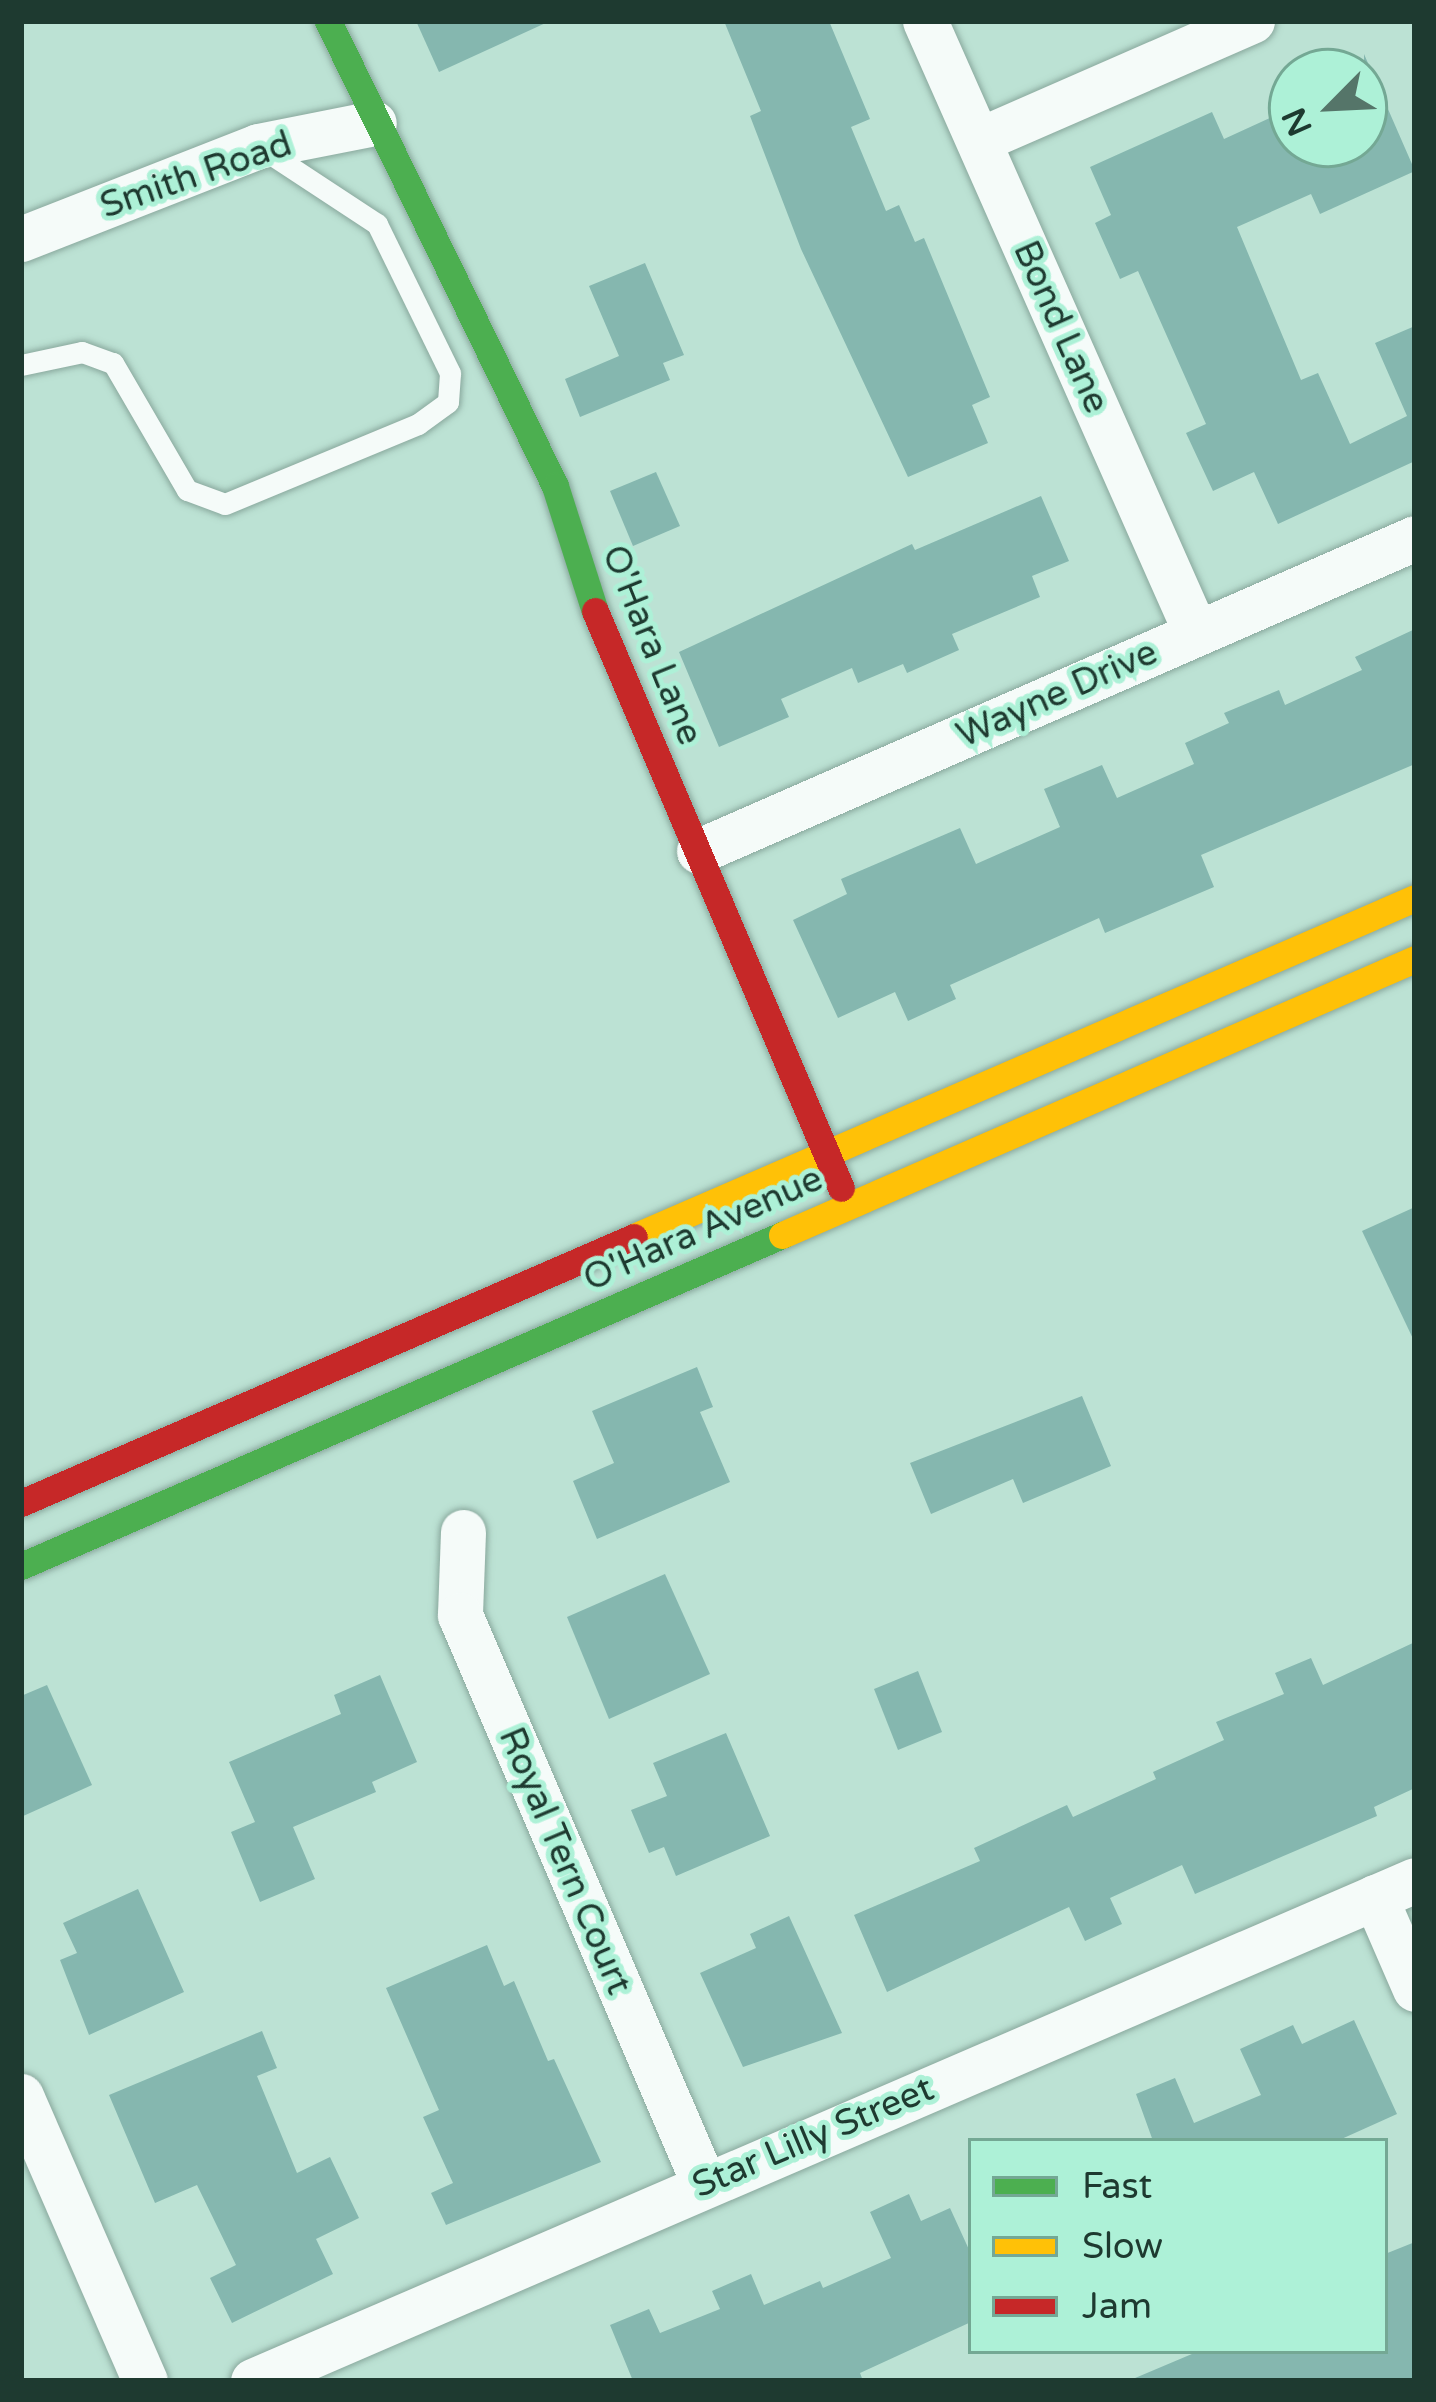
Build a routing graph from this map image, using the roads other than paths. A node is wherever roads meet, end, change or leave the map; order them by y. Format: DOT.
graph roads {
  1 [pos="328,21"];
  2 [pos="925,21"];
  3 [pos="1252,21"];
  4 [pos="374,123"];
  5 [pos="980,140"];
  6 [pos="258,146"];
  7 [pos="21,239"];
  8 [pos="21,365"];
  9 [pos="1415,538"];
  10 [pos="1196,634"];
  11 [pos="699,850"];
  12 [pos="1415,898"];
  13 [pos="1415,959"];
  14 [pos="825,1151"];
  15 [pos="847,1203"];
  16 [pos="21,1503"];
  17 [pos="464,1532"];
  18 [pos="21,1566"];
  19 [pos="1395,1889"];
  20 [pos="1415,1989"];
  21 [pos="21,2096"];
  22 [pos="704,2184"];
  23 [pos="145,2381"];
  24 [pos="253,2381"];
  1 -- 4 [label="street, O'Hara Lane"];
  2 -- 5 [label="street, Bond Lane"];
  3 -- 5 [label="street"];
  4 -- 6 [label="street, Smith Road"];
  4 -- 11 [label="street, O'Hara Lane"];
  5 -- 10 [label="street, Bond Lane"];
  6 -- 7 [label="street, Smith Road"];
  6 -- 8 [label="lane"];
  9 -- 10 [label="street, Wayne Drive"];
  10 -- 11 [label="street, Wayne Drive"];
  11 -- 14 [label="street, O'Hara Lane"];
  12 -- 14 [label="street, O'Hara Avenue"];
  13 -- 15 [label="street, O'Hara Avenue"];
  14 -- 15 [label="street, O'Hara Lane"];
  14 -- 16 [label="street, O'Hara Avenue"];
  15 -- 18 [label="street, O'Hara Avenue"];
  17 -- 22 [label="street, Royal Tern Court"];
  19 -- 20 [label="street"];
  19 -- 22 [label="street, Star Lilly Street"];
  21 -- 23 [label="street"];
  22 -- 24 [label="street, Star Lilly Street"];
}
